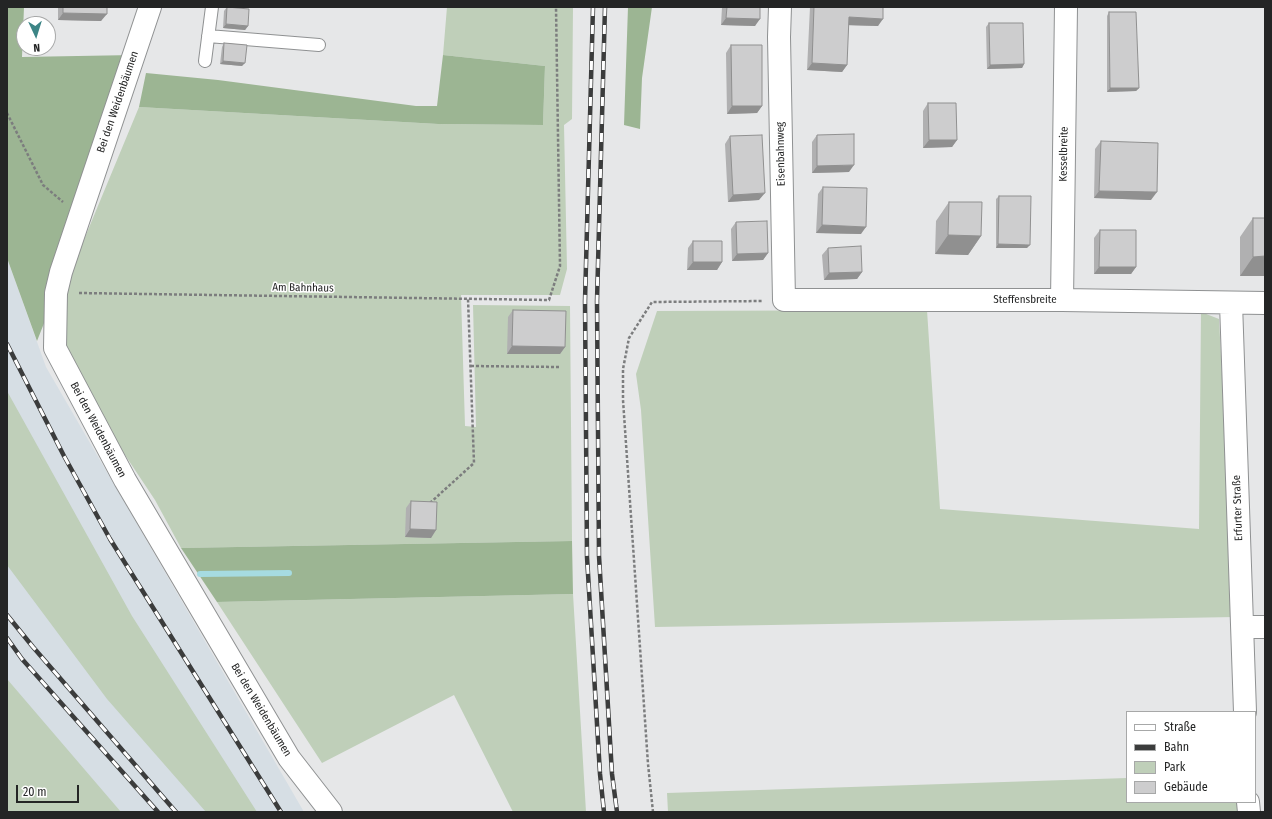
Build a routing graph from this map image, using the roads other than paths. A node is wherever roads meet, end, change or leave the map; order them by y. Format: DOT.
graph roads {
  1 [pos="150,7"];
  2 [pos="212,7"];
  3 [pos="780,7"];
  4 [pos="1066,7"];
  5 [pos="208,36"];
  6 [pos="319,45"];
  7 [pos="205,61"];
  8 [pos="784,300"];
  9 [pos="1062,300"];
  10 [pos="1231,303"];
  11 [pos="1265,304"];
  12 [pos="1243,627"];
  13 [pos="1265,627"];
  14 [pos="1245,711"];
  15 [pos="331,812"];
  1 -- 15 [label="street, Bei den Weidenbäumen"];
  2 -- 5 [label="lane"];
  3 -- 8 [label="street, Eisenbahnweg"];
  4 -- 9 [label="street, Kesselbreite"];
  5 -- 6 [label="lane"];
  5 -- 7 [label="lane"];
  8 -- 9 [label="street, Steffensbreite"];
  9 -- 10 [label="street, Steffensbreite"];
  10 -- 11 [label="street, Steffensbreite"];
  10 -- 12 [label="street, Erfurter Straße"];
  12 -- 13 [label="street"];
  12 -- 14 [label="street, Erfurter Straße"];
}
